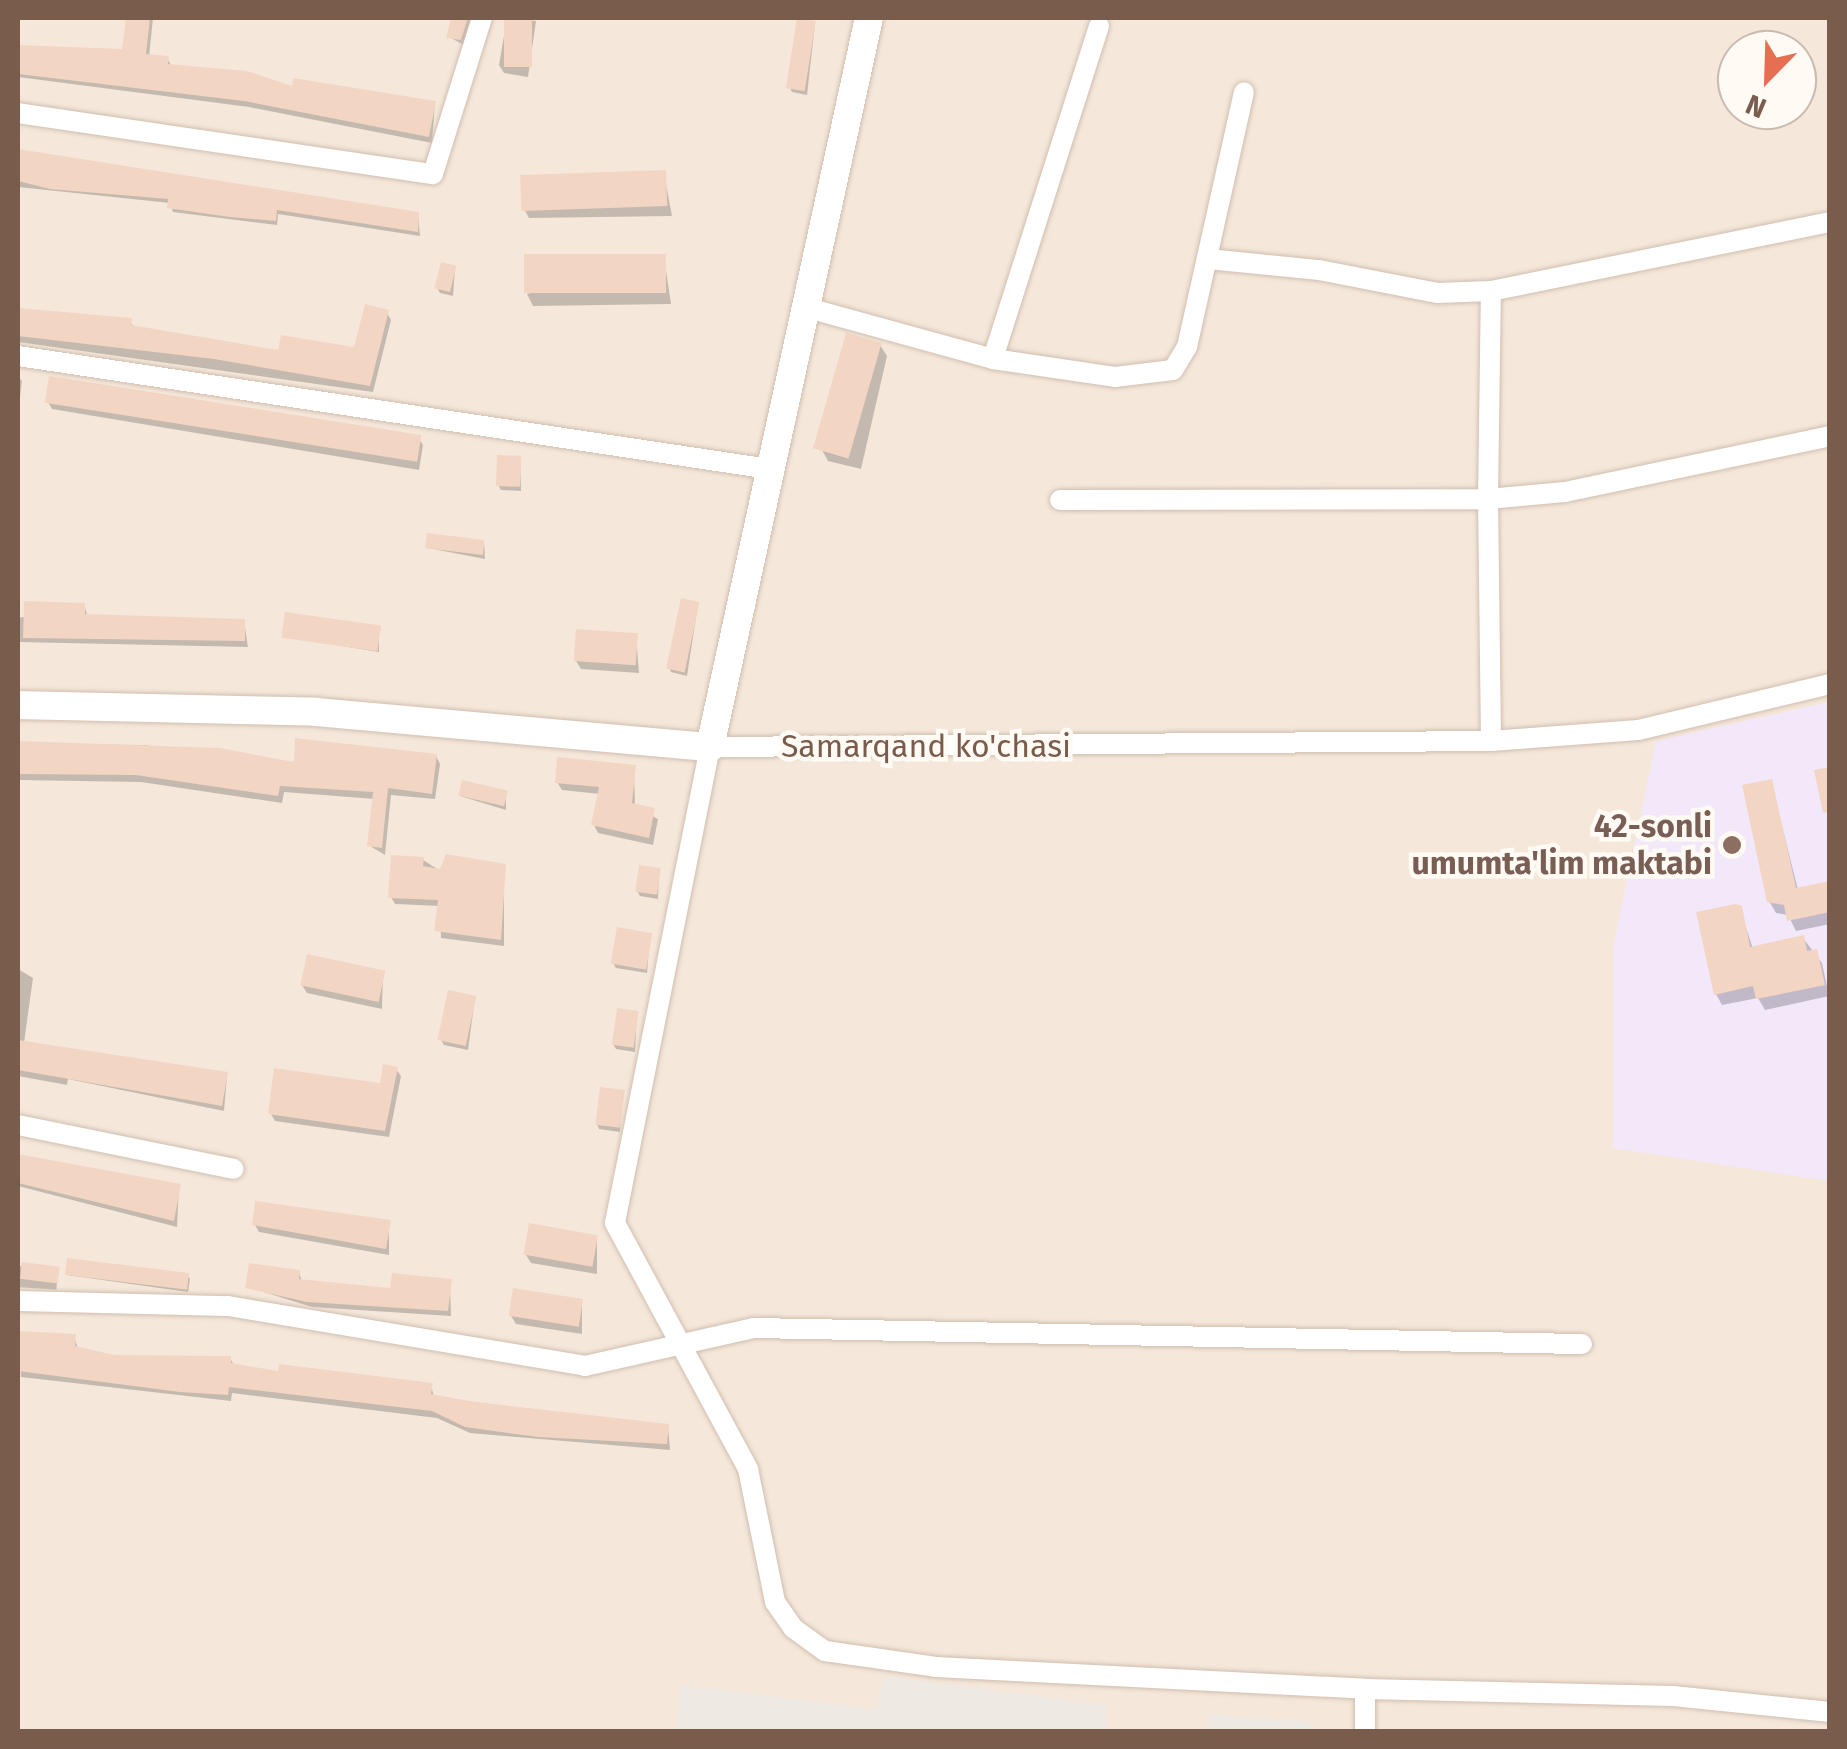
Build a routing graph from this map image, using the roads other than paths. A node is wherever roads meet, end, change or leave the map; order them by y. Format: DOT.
graph roads {
  1 [pos="482,18"];
  2 [pos="869,18"];
  3 [pos="1099,26"];
  4 [pos="1244,92"];
  5 [pos="18,112"];
  6 [pos="1830,222"];
  7 [pos="1208,259"];
  8 [pos="1491,291"];
  9 [pos="808,308"];
  10 [pos="18,356"];
  11 [pos="994,359"];
  12 [pos="1830,436"];
  13 [pos="770,469"];
  14 [pos="1488,499"];
  15 [pos="1060,500"];
  16 [pos="1830,684"];
  17 [pos="18,705"];
  18 [pos="1491,741"];
  19 [pos="710,747"];
  20 [pos="18,1126"];
  21 [pos="234,1170"];
  22 [pos="18,1300"];
  23 [pos="685,1343"];
  24 [pos="1582,1344"];
  25 [pos="1365,1689"];
  26 [pos="1830,1712"];
  27 [pos="1365,1732"];
  1 -- 5 [label="street"];
  2 -- 9 [label="street"];
  3 -- 11 [label="street"];
  4 -- 7 [label="street"];
  6 -- 8 [label="street"];
  7 -- 8 [label="street"];
  7 -- 11 [label="street"];
  8 -- 14 [label="street"];
  9 -- 11 [label="street"];
  9 -- 13 [label="street"];
  10 -- 13 [label="street"];
  12 -- 14 [label="street"];
  13 -- 19 [label="street"];
  14 -- 15 [label="street"];
  14 -- 18 [label="street"];
  16 -- 18 [label="street, Samarqand ko'chasi"];
  17 -- 19 [label="street, Samarqand ko'chasi"];
  18 -- 19 [label="street, Samarqand ko'chasi"];
  19 -- 23 [label="street"];
  20 -- 21 [label="street"];
  22 -- 23 [label="street"];
  23 -- 24 [label="street"];
  23 -- 25 [label="street"];
  25 -- 26 [label="street"];
  25 -- 27 [label="street"];
}
